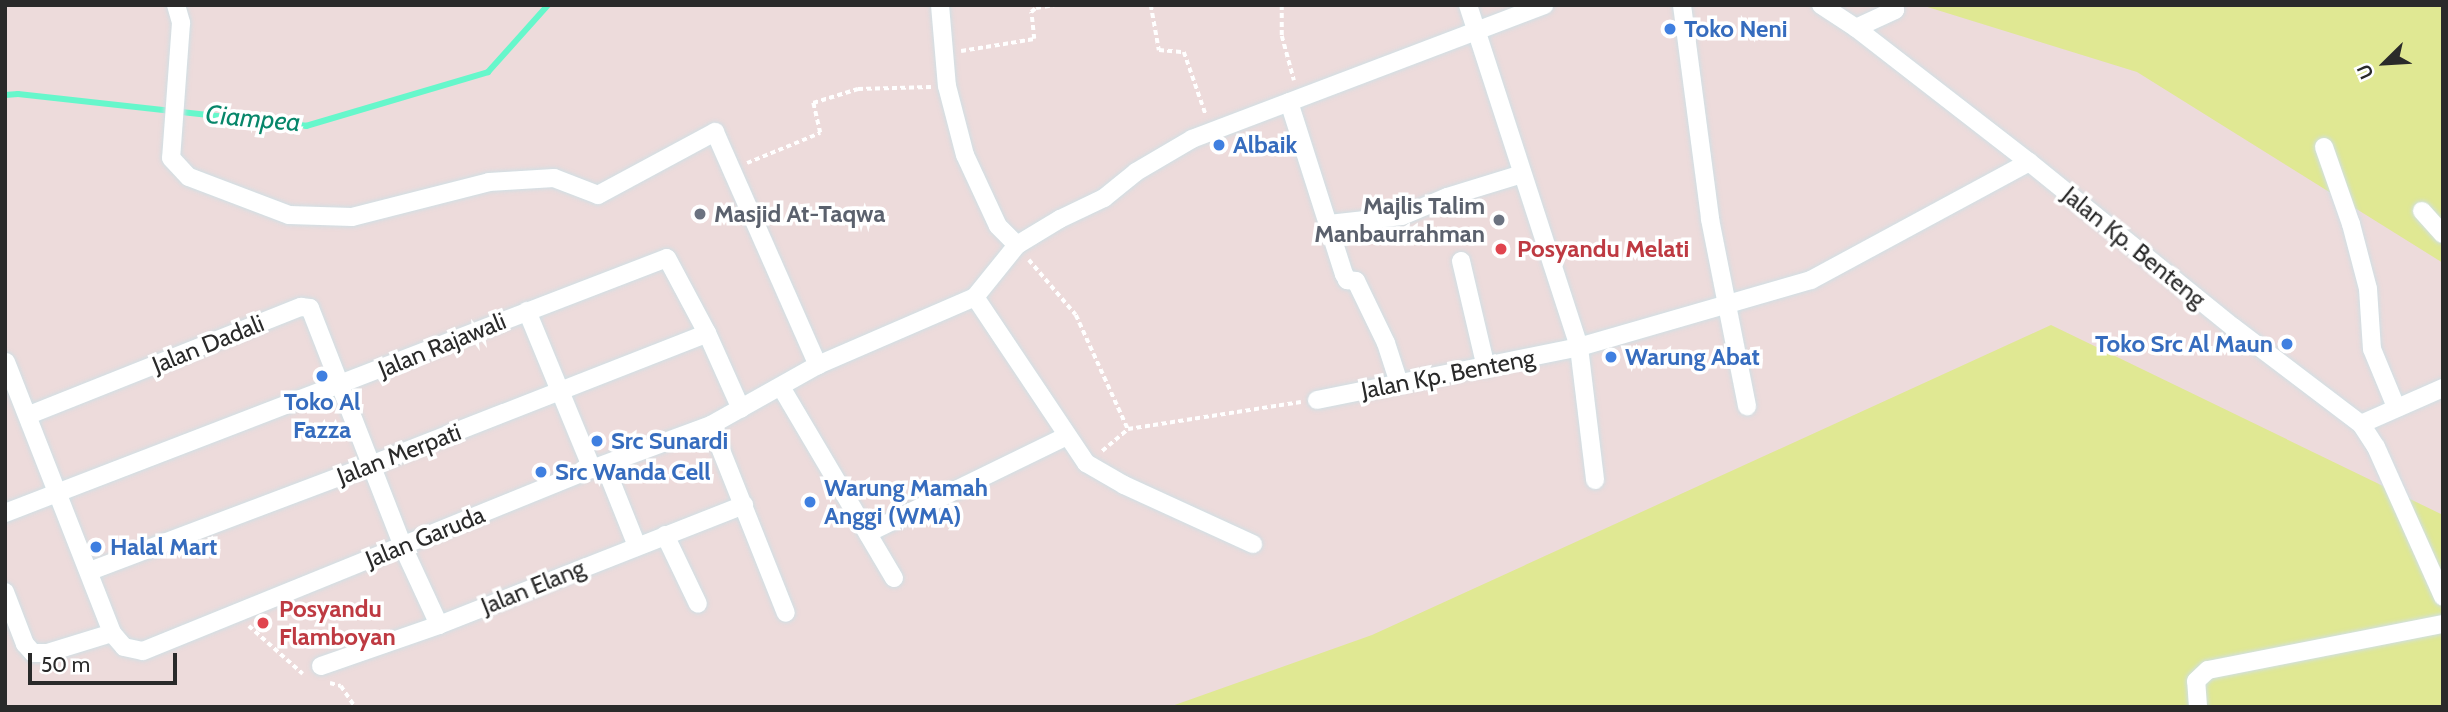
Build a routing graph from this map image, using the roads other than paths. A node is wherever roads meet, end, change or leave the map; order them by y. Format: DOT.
graph roads {
  1 [pos="176,5"];
  2 [pos="940,5"];
  3 [pos="1468,5"];
  4 [pos="1544,5"];
  5 [pos="1682,5"];
  6 [pos="1821,5"];
  7 [pos="1894,5"];
  8 [pos="1856,28"];
  9 [pos="1477,29"];
  10 [pos="1294,99"];
  11 [pos="2324,147"];
  12 [pos="2029,162"];
  13 [pos="1522,174"];
  14 [pos="2422,211"];
  15 [pos="1329,224"];
  16 [pos="2443,234"];
  17 [pos="1017,245"];
  18 [pos="1461,261"];
  19 [pos="975,297"];
  20 [pos="1727,304"];
  21 [pos="527,311"];
  22 [pos="707,333"];
  23 [pos="1580,347"];
  24 [pos="6,362"];
  25 [pos="818,365"];
  26 [pos="1486,368"];
  27 [pos="1399,383"];
  28 [pos="341,385"];
  29 [pos="781,387"];
  30 [pos="2443,388"];
  31 [pos="559,392"];
  32 [pos="1317,400"];
  33 [pos="1747,406"];
  34 [pos="2396,407"];
  35 [pos="741,409"];
  36 [pos="29,415"];
  37 [pos="2361,424"];
  38 [pos="711,425"];
  39 [pos="1067,436"];
  40 [pos="372,465"];
  41 [pos="599,468"];
  42 [pos="1595,480"];
  43 [pos="59,492"];
  44 [pos="744,505"];
  45 [pos="5,513"];
  46 [pos="868,533"];
  47 [pos="665,535"];
  48 [pos="1253,544"];
  49 [pos="637,546"];
  50 [pos="403,547"];
  51 [pos="90,571"];
  52 [pos="894,578"];
  53 [pos="5,592"];
  54 [pos="2443,597"];
  55 [pos="698,604"];
  56 [pos="786,613"];
  57 [pos="2443,624"];
  58 [pos="439,625"];
  59 [pos="112,633"];
  60 [pos="325,674"];
  61 [pos="2198,707"];
  1 -- 25 [label="street"];
  2 -- 17 [label="street"];
  3 -- 9 [label="street"];
  4 -- 9 [label="street"];
  5 -- 20 [label="street"];
  6 -- 8 [label="street, Jalan Kp. Benteng"];
  7 -- 8 [label="street"];
  8 -- 12 [label="street, Jalan Kp. Benteng"];
  9 -- 10 [label="street"];
  9 -- 13 [label="street"];
  10 -- 15 [label="street"];
  10 -- 17 [label="street"];
  11 -- 34 [label="street"];
  12 -- 20 [label="street, Jalan Kp. Benteng"];
  12 -- 37 [label="street, Jalan Kp. Benteng"];
  13 -- 15 [label="street"];
  13 -- 23 [label="street"];
  14 -- 16 [label="street"];
  15 -- 27 [label="street"];
  17 -- 19 [label="street"];
  18 -- 26 [label="street"];
  19 -- 25 [label="street"];
  19 -- 39 [label="street"];
  20 -- 23 [label="street, Jalan Kp. Benteng"];
  20 -- 33 [label="street"];
  21 -- 22 [label="street, Jalan Rajawali"];
  21 -- 28 [label="street, Jalan Rajawali"];
  21 -- 31 [label="street"];
  22 -- 31 [label="street, Jalan Merpati"];
  22 -- 35 [label="street, Jalan Rajawali"];
  23 -- 26 [label="street, Jalan Kp. Benteng"];
  23 -- 42 [label="street"];
  24 -- 36 [label="street"];
  25 -- 29 [label="street, Jalan Garuda"];
  26 -- 27 [label="street, Jalan Kp. Benteng"];
  27 -- 32 [label="street, Jalan Kp. Benteng"];
  28 -- 36 [label="street, Jalan Dadali"];
  28 -- 40 [label="street"];
  28 -- 43 [label="street, Jalan Rajawali"];
  29 -- 35 [label="street, Jalan Garuda"];
  29 -- 46 [label="street"];
  30 -- 34 [label="street"];
  31 -- 40 [label="street, Jalan Merpati"];
  31 -- 41 [label="street"];
  34 -- 37 [label="street"];
  35 -- 38 [label="street, Jalan Garuda"];
  36 -- 43 [label="street"];
  37 -- 54 [label="street, Jalan Kp. Benteng"];
  38 -- 41 [label="street, Jalan Garuda"];
  38 -- 44 [label="street"];
  39 -- 46 [label="street"];
  39 -- 48 [label="street"];
  40 -- 50 [label="street"];
  40 -- 51 [label="street, Jalan Merpati"];
  41 -- 49 [label="street"];
  41 -- 50 [label="street, Jalan Garuda"];
  43 -- 45 [label="street, Jalan Rajawali"];
  43 -- 51 [label="street"];
  44 -- 47 [label="street, Jalan Elang"];
  44 -- 56 [label="street"];
  46 -- 52 [label="street"];
  47 -- 49 [label="street, Jalan Elang"];
  47 -- 55 [label="street"];
  49 -- 58 [label="street, Jalan Elang"];
  50 -- 58 [label="street"];
  50 -- 59 [label="street, Jalan Garuda"];
  51 -- 59 [label="street"];
  53 -- 59 [label="street"];
  57 -- 61 [label="street"];
  58 -- 60 [label="street, Jalan Elang"];
}
